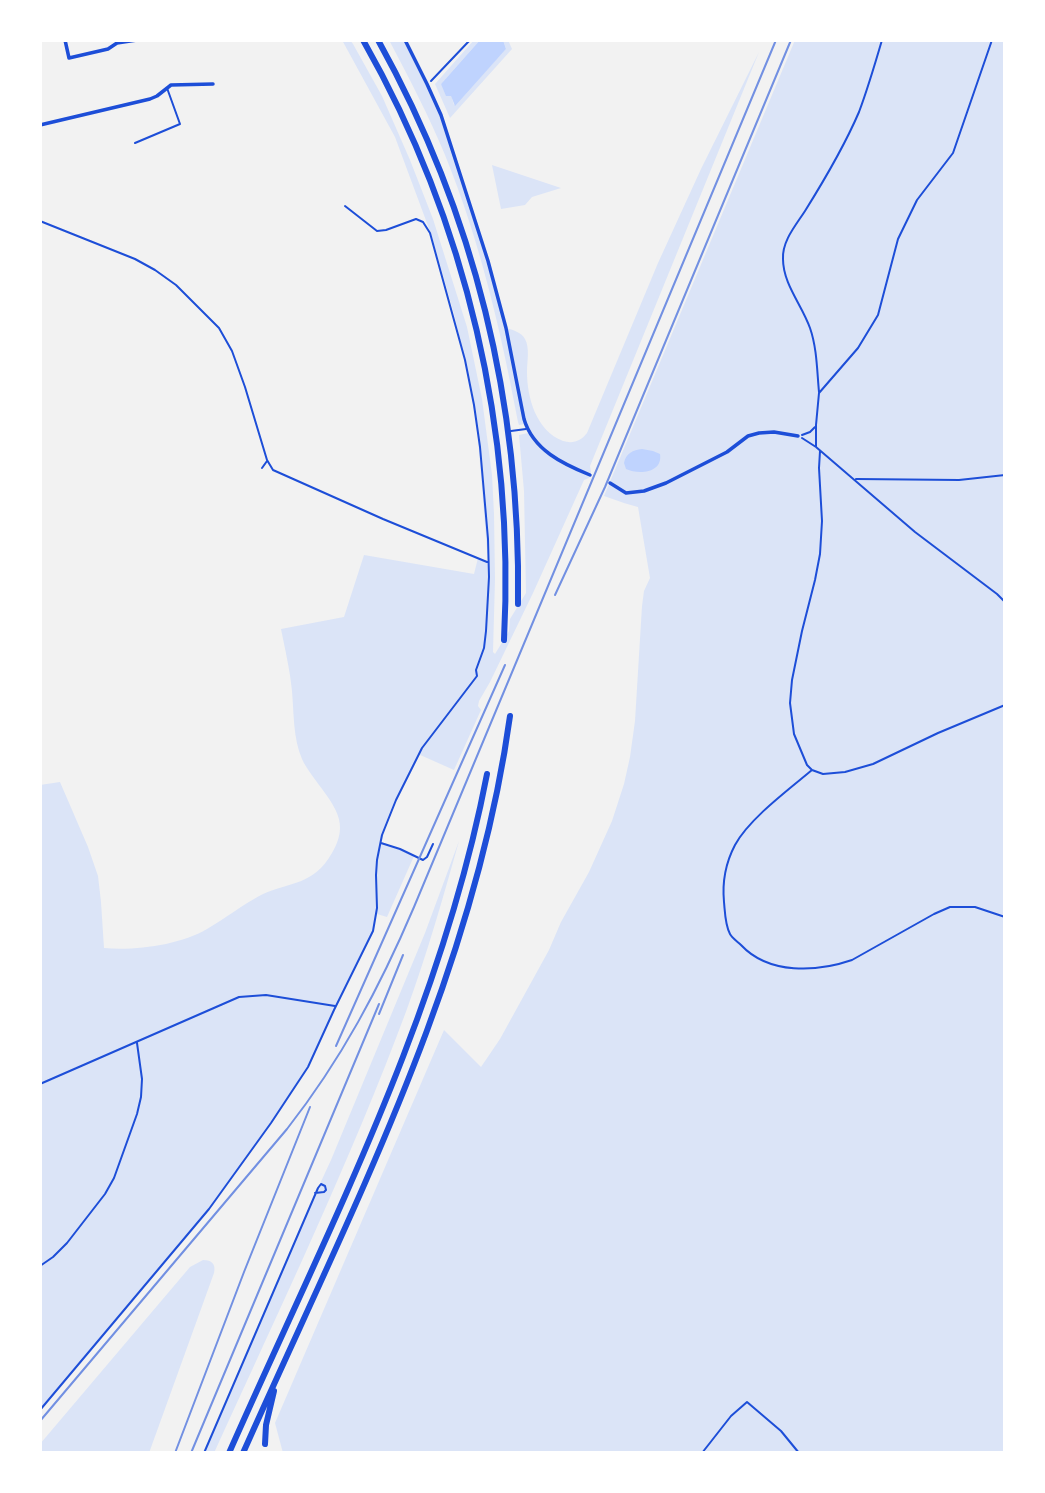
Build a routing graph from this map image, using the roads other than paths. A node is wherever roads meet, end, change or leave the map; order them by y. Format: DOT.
graph roads {
  1 [pos="65,40"];
  2 [pos="137,40"];
  3 [pos="363,40"];
  4 [pos="378,40"];
  5 [pos="405,40"];
  6 [pos="213,84"];
  7 [pos="167,87"];
  8 [pos="40,125"];
  9 [pos="135,143"];
  10 [pos="527,429"];
  11 [pos="509,431"];
  12 [pos="798,436"];
  13 [pos="590,475"];
  14 [pos="610,483"];
  15 [pos="518,604"];
  16 [pos="503,640"];
  17 [pos="510,716"];
  18 [pos="487,774"];
  19 [pos="278,1375"];
  20 [pos="265,1444"];
  21 [pos="229,1453"];
  22 [pos="243,1453"];
  1 -- 2 [label="street"];
  3 -- 16 [label="highway"];
  4 -- 11 [label="highway"];
  5 -- 10 [label="street"];
  6 -- 7 [label="street"];
  7 -- 8 [label="street"];
  7 -- 9 [label="lane"];
  10 -- 11 [label="lane"];
  10 -- 13 [label="street"];
  11 -- 15 [label="highway"];
  12 -- 14 [label="street"];
  17 -- 19 [label="highway"];
  18 -- 21 [label="highway"];
  19 -- 20 [label="highway"];
  19 -- 22 [label="highway"];
}
